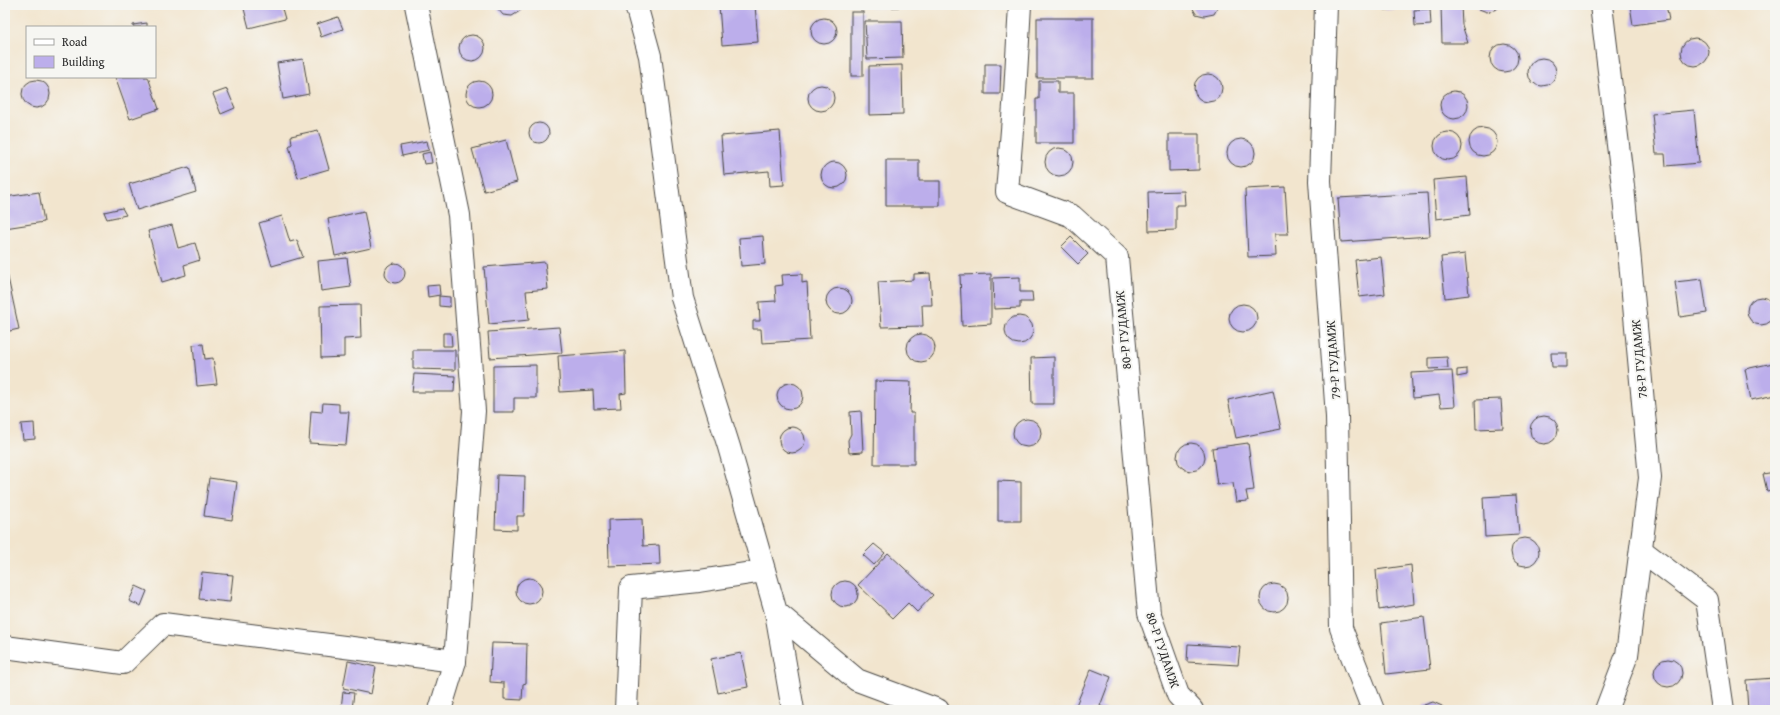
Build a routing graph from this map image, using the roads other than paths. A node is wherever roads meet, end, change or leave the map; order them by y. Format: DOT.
graph roads {
  1 [pos="416,5"];
  2 [pos="636,5"];
  3 [pos="1020,5"];
  4 [pos="1326,5"];
  5 [pos="1601,5"];
  6 [pos="1640,550"];
  7 [pos="764,571"];
  8 [pos="776,612"];
  9 [pos="5,647"];
  10 [pos="455,661"];
  11 [pos="440,710"];
  12 [pos="626,710"];
  13 [pos="793,710"];
  14 [pos="938,710"];
  15 [pos="1192,710"];
  16 [pos="1373,710"];
  17 [pos="1606,710"];
  18 [pos="1723,710"];
  1 -- 10 [label="street"];
  2 -- 7 [label="street"];
  3 -- 15 [label="street, 80-Р ГУДАМЖ"];
  4 -- 16 [label="street, 79-Р ГУДАМЖ"];
  5 -- 6 [label="street, 78-Р ГУДАМЖ"];
  6 -- 17 [label="street, 78-Р ГУДАМЖ"];
  6 -- 18 [label="street"];
  7 -- 8 [label="street"];
  7 -- 12 [label="street"];
  8 -- 13 [label="street"];
  8 -- 14 [label="street"];
  9 -- 10 [label="street"];
  10 -- 11 [label="street"];
}
